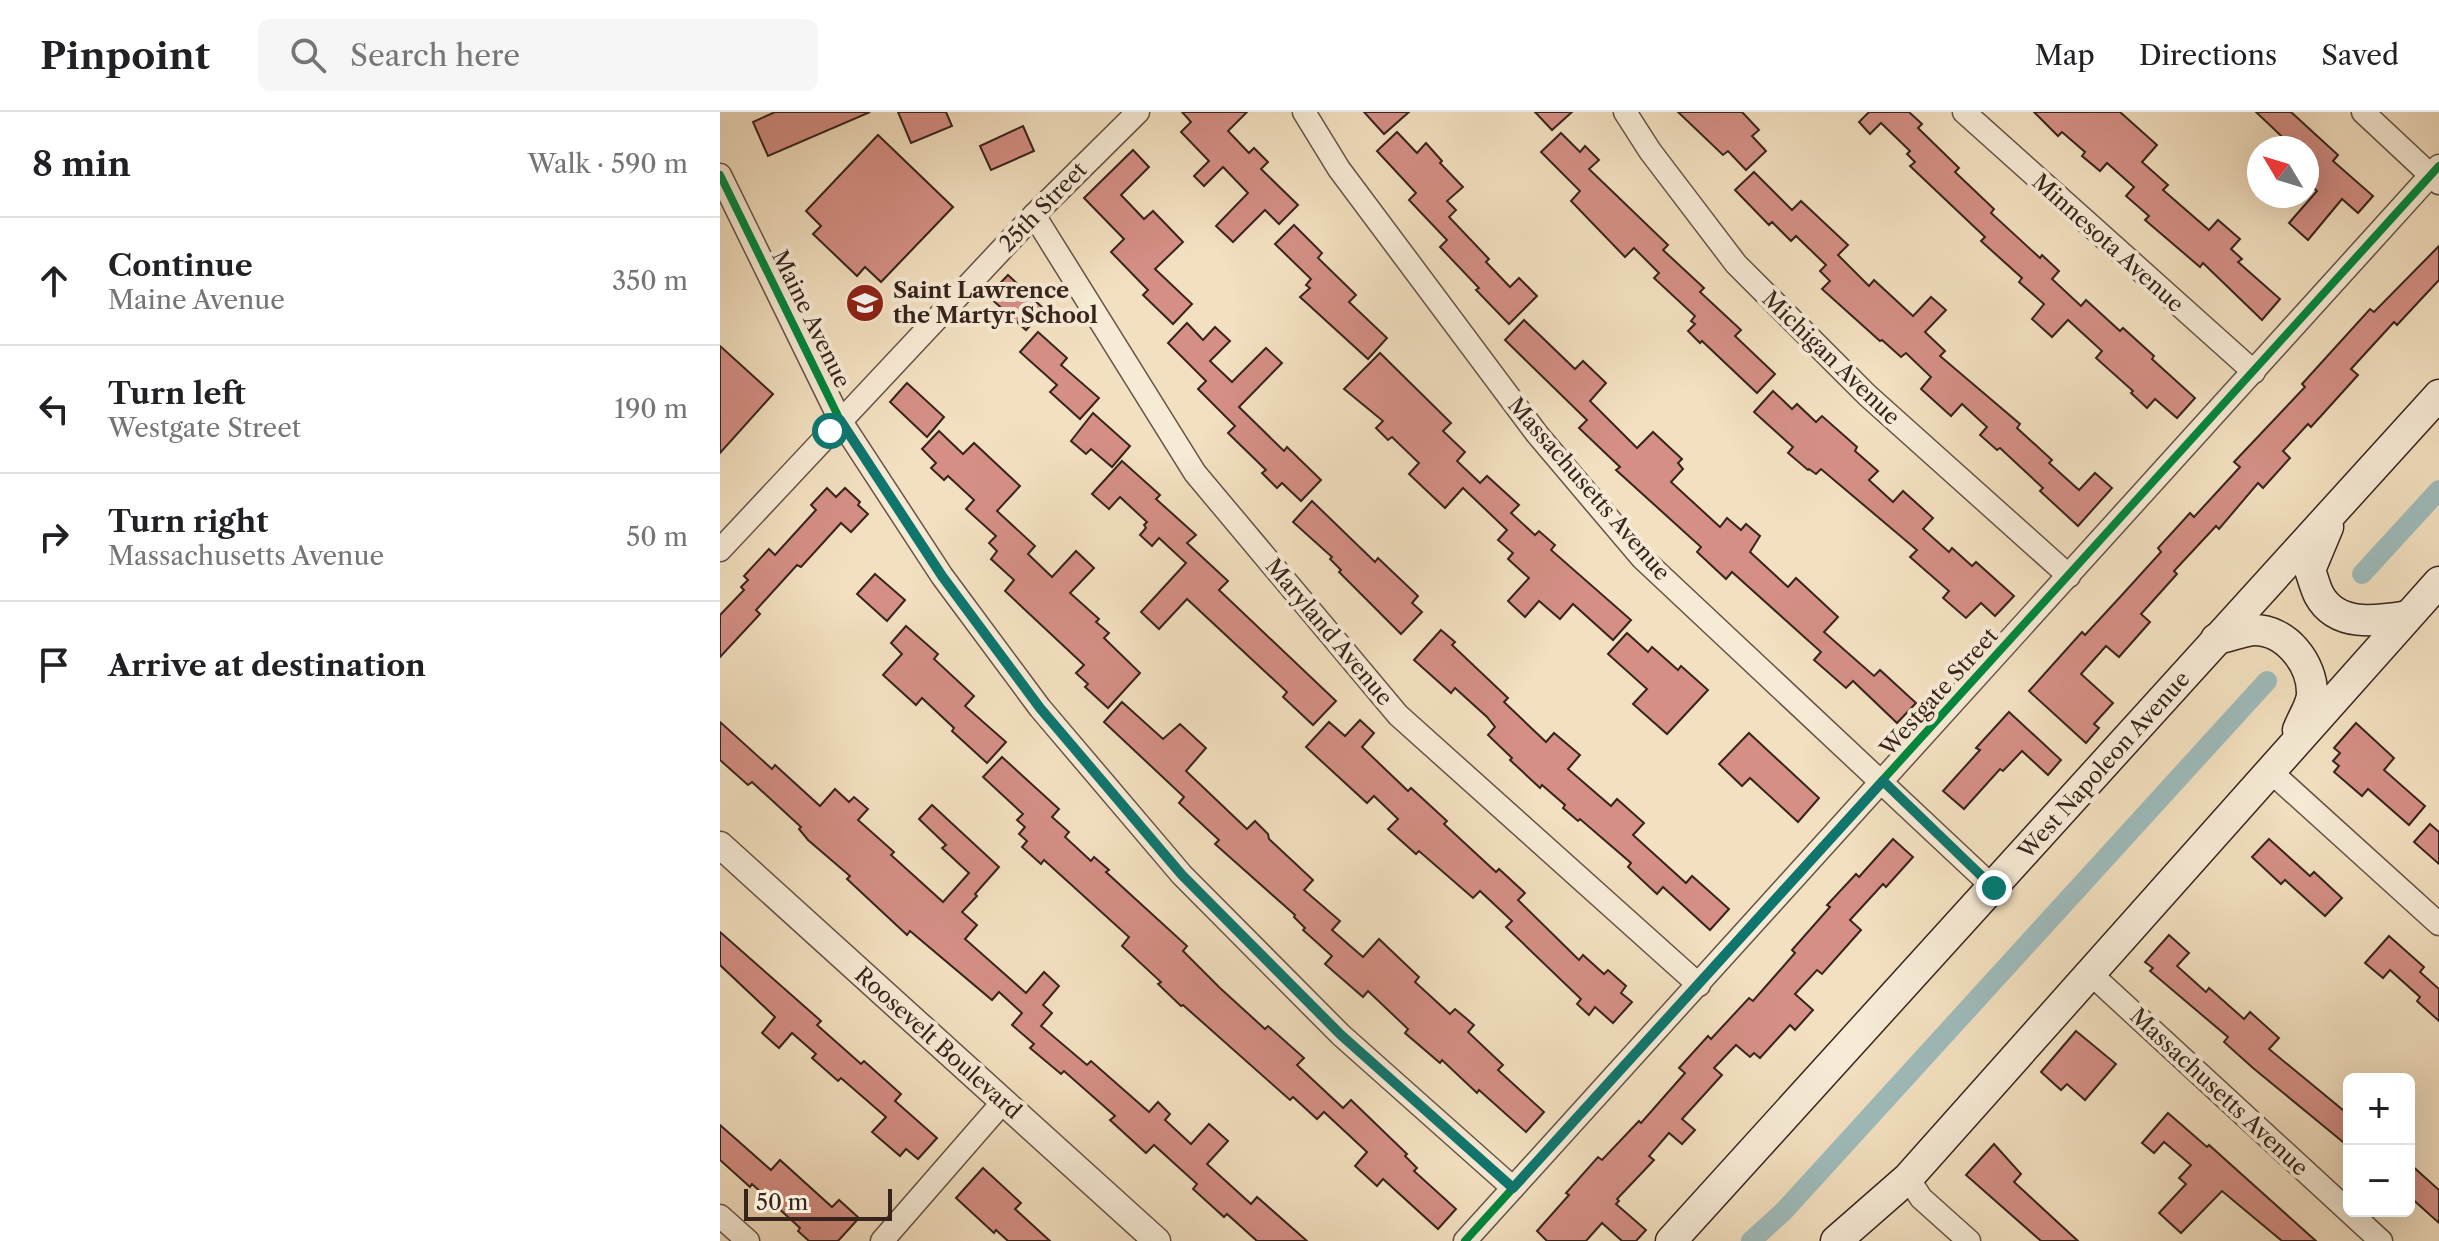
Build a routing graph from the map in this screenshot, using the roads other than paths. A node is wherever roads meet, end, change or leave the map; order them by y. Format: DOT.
graph roads {
  1 [pos="1138,112"];
  2 [pos="1304,112"];
  3 [pos="1625,112"];
  4 [pos="1964,112"];
  5 [pos="2363,112"];
  6 [pos="720,175"];
  7 [pos="2436,175"];
  8 [pos="1034,215"];
  9 [pos="2254,372"];
  10 [pos="2439,395"];
  11 [pos="840,420"];
  12 [pos="2336,507"];
  13 [pos="720,550"];
  14 [pos="2069,576"];
  15 [pos="2439,582"];
  16 [pos="2408,616"];
  17 [pos="2216,639"];
  18 [pos="2279,760"];
  19 [pos="1883,781"];
  20 [pos="720,845"];
  21 [pos="1994,888"];
  22 [pos="2439,924"];
  23 [pos="2092,975"];
  24 [pos="1699,985"];
  25 [pos="1003,1102"];
  26 [pos="1908,1178"];
  27 [pos="1513,1188"];
  28 [pos="720,1216"];
  29 [pos="748,1241"];
  30 [pos="882,1241"];
  31 [pos="1157,1241"];
  32 [pos="1465,1241"];
  33 [pos="1671,1241"];
  34 [pos="1836,1241"];
  35 [pos="1969,1241"];
  36 [pos="2381,1241"];
  1 -- 8 [label="street, 25th Street"];
  2 -- 19 [label="street, Massachusetts Avenue"];
  3 -- 14 [label="street, Michigan Avenue"];
  4 -- 9 [label="street, Minnesota Avenue"];
  5 -- 7 [label="street"];
  6 -- 11 [label="street, Maine Avenue"];
  7 -- 9 [label="street, Westgate Street"];
  8 -- 11 [label="street, 25th Street"];
  8 -- 24 [label="street, Maryland Avenue"];
  9 -- 14 [label="street, Westgate Street"];
  10 -- 12 [label="main road, West Napoleon Avenue"];
  11 -- 13 [label="street, 25th Street"];
  11 -- 27 [label="street, Maine Avenue"];
  12 -- 16 [label="main road"];
  12 -- 17 [label="main road, West Napoleon Avenue"];
  14 -- 19 [label="street, Westgate Street"];
  15 -- 16 [label="main road"];
  16 -- 18 [label="main road"];
  17 -- 18 [label="main road"];
  17 -- 21 [label="main road, West Napoleon Avenue"];
  18 -- 22 [label="street"];
  18 -- 23 [label="main road"];
  19 -- 21 [label="street, Massachusetts Avenue"];
  19 -- 24 [label="street, Westgate Street"];
  20 -- 25 [label="street, Roosevelt Boulevard"];
  21 -- 33 [label="main road, West Napoleon Avenue"];
  23 -- 26 [label="main road"];
  23 -- 36 [label="street, Massachusetts Avenue"];
  24 -- 27 [label="street, Westgate Street"];
  25 -- 30 [label="street"];
  25 -- 31 [label="street, Roosevelt Boulevard"];
  26 -- 34 [label="main road"];
  26 -- 35 [label="street"];
  27 -- 32 [label="street, Westgate Street"];
  28 -- 29 [label="street"];
}
